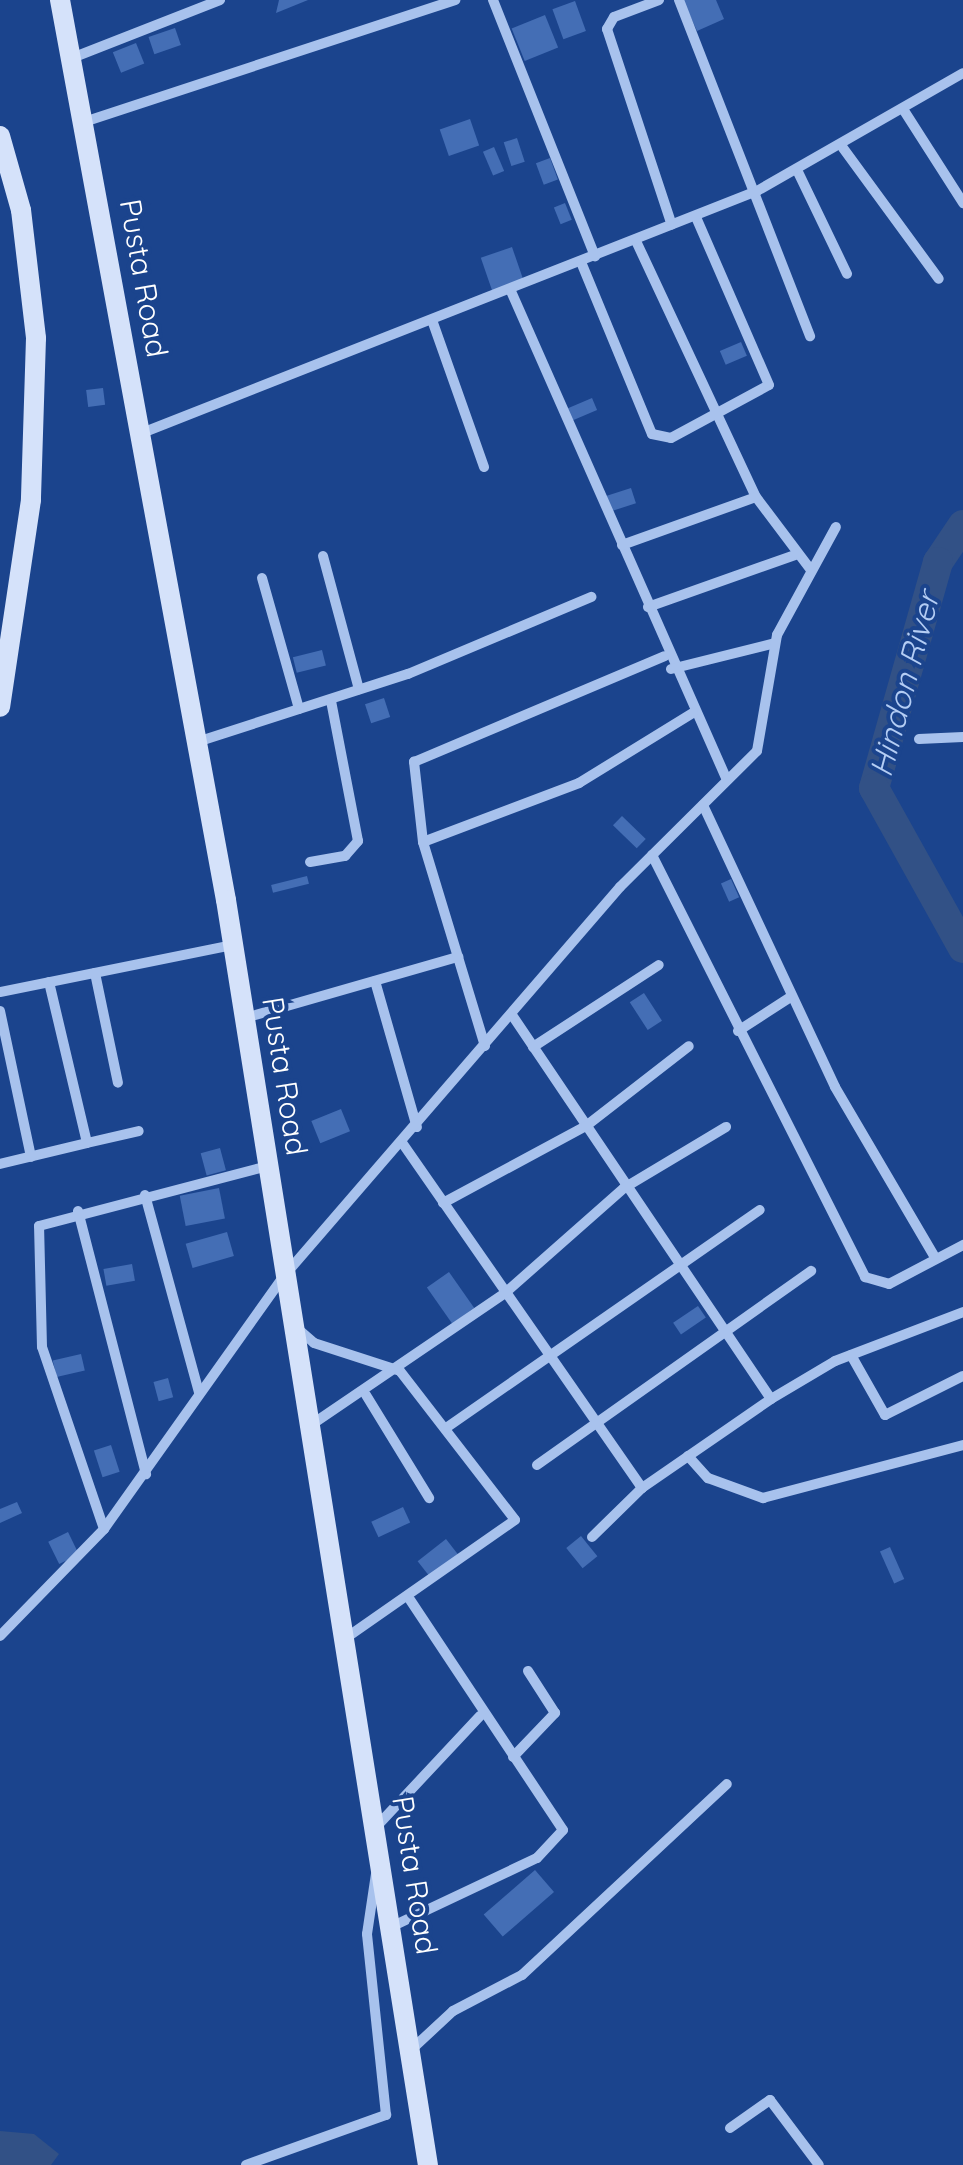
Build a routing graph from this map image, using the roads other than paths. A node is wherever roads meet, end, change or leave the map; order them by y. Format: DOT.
graph roads {
  1 [pos="60,0"];
  2 [pos="220,0"];
  3 [pos="452,0"];
  4 [pos="493,0"];
  5 [pos="659,0"];
  6 [pos="680,0"];
  7 [pos="72,58"];
  8 [pos="963,73"];
  9 [pos="903,110"];
  10 [pos="84,122"];
  11 [pos="0,136"];
  12 [pos="843,148"];
  13 [pos="798,172"];
  14 [pos="757,191"];
  15 [pos="963,203"];
  16 [pos="696,217"];
  17 [pos="672,225"];
  18 [pos="636,240"];
  19 [pos="595,256"];
  20 [pos="581,262"];
  21 [pos="847,274"];
  22 [pos="938,279"];
  23 [pos="510,289"];
  24 [pos="432,320"];
  25 [pos="810,336"];
  26 [pos="722,417"];
  27 [pos="142,433"];
  28 [pos="484,467"];
  29 [pos="756,497"];
  30 [pos="836,527"];
  31 [pos="622,545"];
  32 [pos="798,554"];
  33 [pos="323,556"];
  34 [pos="811,570"];
  35 [pos="262,578"];
  36 [pos="591,597"];
  37 [pos="648,607"];
  38 [pos="775,643"];
  39 [pos="664,656"];
  40 [pos="671,669"];
  41 [pos="359,690"];
  42 [pos="331,700"];
  43 [pos="0,706"];
  44 [pos="300,708"];
  45 [pos="693,712"];
  46 [pos="963,737"];
  47 [pos="918,739"];
  48 [pos="197,742"];
  49 [pos="727,780"];
  50 [pos="703,805"];
  51 [pos="423,842"];
  52 [pos="652,855"];
  53 [pos="310,862"];
  54 [pos="233,945"];
  55 [pos="458,957"];
  56 [pos="658,965"];
  57 [pos="95,973"];
  58 [pos="49,982"];
  59 [pos="374,982"];
  60 [pos="0,992"];
  61 [pos="792,996"];
  62 [pos="0,1011"];
  63 [pos="512,1015"];
  64 [pos="244,1018"];
  65 [pos="738,1031"];
  66 [pos="485,1046"];
  67 [pos="689,1046"];
  68 [pos="533,1047"];
  69 [pos="118,1083"];
  70 [pos="586,1126"];
  71 [pos="417,1127"];
  72 [pos="726,1127"];
  73 [pos="139,1131"];
  74 [pos="87,1143"];
  75 [pos="402,1144"];
  76 [pos="30,1157"];
  77 [pos="0,1164"];
  78 [pos="269,1166"];
  79 [pos="624,1188"];
  80 [pos="145,1195"];
  81 [pos="443,1203"];
  82 [pos="760,1210"];
  83 [pos="78,1212"];
  84 [pos="963,1245"];
  85 [pos="936,1259"];
  86 [pos="679,1266"];
  87 [pos="811,1271"];
  88 [pos="284,1276"];
  89 [pos="505,1293"];
  90 [pos="963,1312"];
  91 [pos="290,1321"];
  92 [pos="726,1327"];
  93 [pos="548,1356"];
  94 [pos="852,1356"];
  95 [pos="400,1371"];
  96 [pos="963,1376"];
  97 [pos="199,1393"];
  98 [pos="366,1395"];
  99 [pos="771,1398"];
  100 [pos="596,1418"];
  101 [pos="311,1424"];
  102 [pos="446,1428"];
  103 [pos="963,1445"];
  104 [pos="688,1456"];
  105 [pos="537,1465"];
  106 [pos="146,1474"];
  107 [pos="642,1488"];
  108 [pos="429,1498"];
  109 [pos="104,1529"];
  110 [pos="592,1537"];
  111 [pos="410,1600"];
  112 [pos="0,1636"];
  113 [pos="346,1638"];
  114 [pos="528,1671"];
  115 [pos="480,1716"];
  116 [pos="513,1757"];
  117 [pos="727,1784"];
  118 [pos="377,1826"];
  119 [pos="382,1854"];
  120 [pos="393,1926"];
  121 [pos="412,2049"];
  122 [pos="730,2128"];
  123 [pos="246,2165"];
  124 [pos="428,2165"];
  125 [pos="819,2165"];
  1 -- 7 [label="street, Pusta Road"];
  2 -- 7 [label="street"];
  3 -- 10 [label="street"];
  4 -- 19 [label="street"];
  5 -- 17 [label="street"];
  6 -- 14 [label="street"];
  7 -- 10 [label="street, Pusta Road"];
  8 -- 9 [label="street"];
  9 -- 12 [label="street"];
  9 -- 15 [label="street"];
  10 -- 27 [label="street, Pusta Road"];
  11 -- 43 [label="street"];
  12 -- 13 [label="street"];
  12 -- 22 [label="street"];
  13 -- 14 [label="street"];
  13 -- 21 [label="street"];
  14 -- 16 [label="street"];
  14 -- 25 [label="street"];
  16 -- 17 [label="street"];
  16 -- 26 [label="street"];
  17 -- 18 [label="street"];
  18 -- 19 [label="street"];
  18 -- 26 [label="street"];
  19 -- 20 [label="street"];
  20 -- 23 [label="street"];
  20 -- 26 [label="street"];
  23 -- 24 [label="street"];
  23 -- 31 [label="street"];
  24 -- 27 [label="street"];
  24 -- 28 [label="street"];
  26 -- 29 [label="street"];
  27 -- 48 [label="street, Pusta Road"];
  29 -- 31 [label="street"];
  29 -- 32 [label="street"];
  30 -- 34 [label="street"];
  31 -- 37 [label="street"];
  32 -- 34 [label="street"];
  32 -- 37 [label="street"];
  33 -- 41 [label="street"];
  34 -- 38 [label="street"];
  35 -- 44 [label="street"];
  36 -- 41 [label="street"];
  37 -- 39 [label="street"];
  38 -- 40 [label="street"];
  38 -- 49 [label="street"];
  39 -- 40 [label="street"];
  39 -- 51 [label="street"];
  40 -- 45 [label="street"];
  41 -- 42 [label="street"];
  42 -- 44 [label="street"];
  42 -- 53 [label="street"];
  44 -- 48 [label="street"];
  45 -- 49 [label="street"];
  45 -- 51 [label="street"];
  46 -- 47 [label="street"];
  48 -- 54 [label="street, Pusta Road"];
  49 -- 50 [label="street"];
  50 -- 52 [label="street"];
  50 -- 61 [label="street"];
  51 -- 55 [label="street"];
  52 -- 63 [label="street"];
  52 -- 65 [label="street"];
  54 -- 57 [label="street"];
  54 -- 64 [label="street, Pusta Road"];
  55 -- 59 [label="street"];
  55 -- 66 [label="street"];
  56 -- 68 [label="street"];
  57 -- 58 [label="street"];
  57 -- 69 [label="street"];
  58 -- 60 [label="street"];
  58 -- 74 [label="street"];
  59 -- 64 [label="street"];
  59 -- 71 [label="street"];
  61 -- 65 [label="street"];
  61 -- 85 [label="street"];
  62 -- 76 [label="street"];
  63 -- 66 [label="street"];
  63 -- 68 [label="street"];
  64 -- 78 [label="street, Pusta Road"];
  65 -- 85 [label="street"];
  66 -- 71 [label="street"];
  67 -- 70 [label="street"];
  68 -- 70 [label="street"];
  70 -- 79 [label="street"];
  70 -- 81 [label="street"];
  71 -- 75 [label="street"];
  72 -- 79 [label="street"];
  73 -- 74 [label="street"];
  74 -- 76 [label="street"];
  75 -- 81 [label="street"];
  75 -- 88 [label="street"];
  76 -- 77 [label="street"];
  78 -- 80 [label="street"];
  78 -- 88 [label="street, Pusta Road"];
  79 -- 86 [label="street"];
  79 -- 89 [label="street"];
  80 -- 83 [label="street"];
  80 -- 97 [label="street"];
  81 -- 89 [label="street"];
  82 -- 86 [label="street"];
  83 -- 106 [label="street"];
  83 -- 109 [label="street"];
  84 -- 85 [label="street"];
  86 -- 92 [label="street"];
  86 -- 93 [label="street"];
  87 -- 92 [label="street"];
  88 -- 91 [label="street, Pusta Road"];
  88 -- 97 [label="street"];
  89 -- 93 [label="street"];
  89 -- 95 [label="street"];
  90 -- 94 [label="street"];
  91 -- 95 [label="street"];
  91 -- 101 [label="street, Pusta Road"];
  92 -- 99 [label="street"];
  92 -- 100 [label="street"];
  93 -- 100 [label="street"];
  93 -- 102 [label="street"];
  94 -- 96 [label="street"];
  94 -- 99 [label="street"];
  95 -- 98 [label="street"];
  95 -- 102 [label="street"];
  97 -- 106 [label="street"];
  98 -- 101 [label="street"];
  98 -- 108 [label="street"];
  99 -- 104 [label="street"];
  100 -- 105 [label="street"];
  100 -- 107 [label="street"];
  101 -- 113 [label="street, Pusta Road"];
  102 -- 111 [label="street"];
  103 -- 104 [label="street"];
  104 -- 107 [label="street"];
  106 -- 109 [label="street"];
  107 -- 110 [label="street"];
  109 -- 112 [label="street"];
  111 -- 113 [label="street"];
  111 -- 115 [label="street"];
  113 -- 118 [label="street, Pusta Road"];
  114 -- 116 [label="street"];
  115 -- 116 [label="street"];
  115 -- 118 [label="street"];
  116 -- 120 [label="street"];
  117 -- 121 [label="street"];
  118 -- 119 [label="street, Pusta Road"];
  119 -- 120 [label="street, Pusta Road"];
  119 -- 123 [label="street"];
  120 -- 121 [label="street, Pusta Road"];
  121 -- 124 [label="street, Pusta Road"];
  122 -- 125 [label="street"];
}
